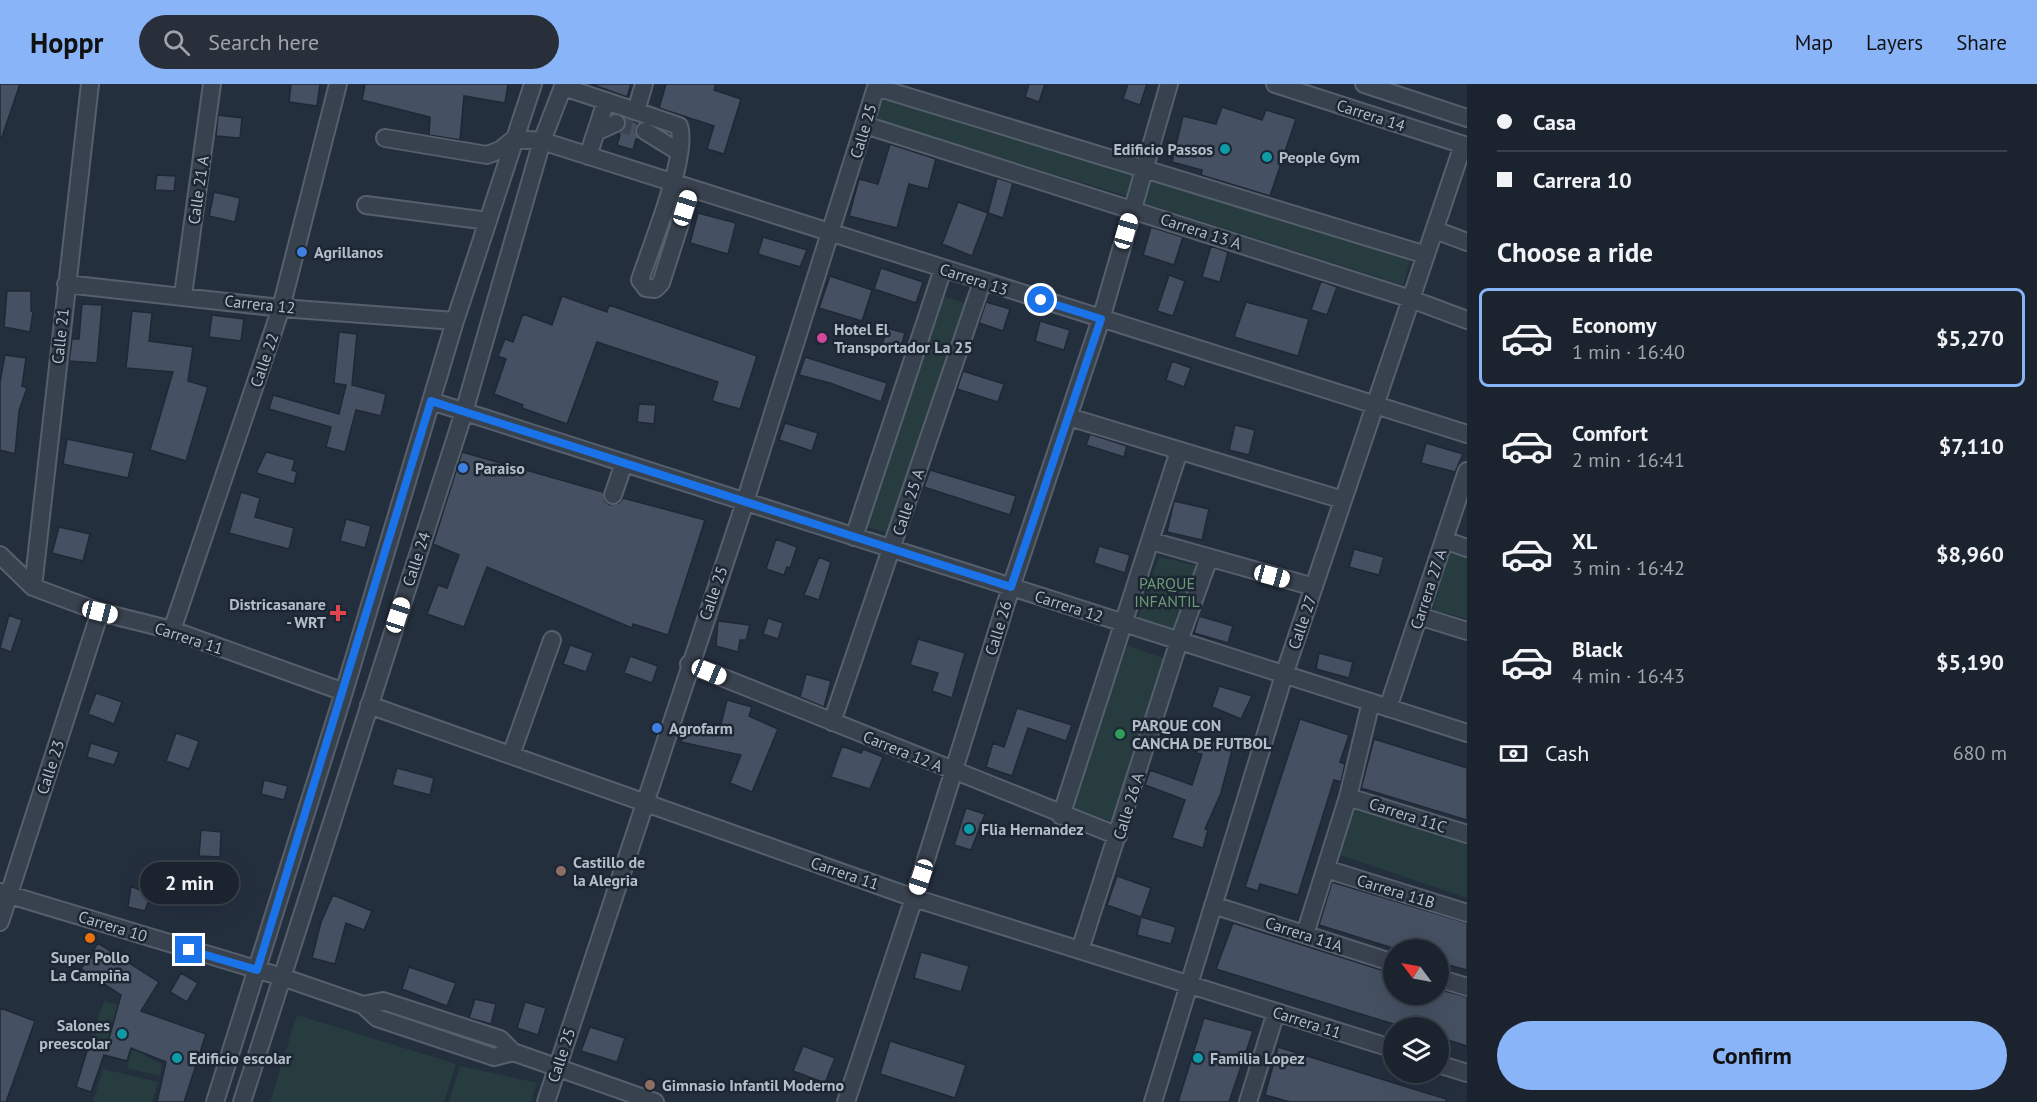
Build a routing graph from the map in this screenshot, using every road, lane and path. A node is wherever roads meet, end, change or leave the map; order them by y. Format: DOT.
graph roads {
  1 [pos="90,84"];
  2 [pos="212,84"];
  3 [pos="338,84"];
  4 [pos="533,84"];
  5 [pos="644,84"];
  6 [pos="1169,84"];
  7 [pos="1275,84"];
  8 [pos="1364,84"];
  9 [pos="563,86"];
  10 [pos="877,86"];
  11 [pos="606,101"];
  12 [pos="636,111"];
  13 [pos="1467,118"];
  14 [pos="616,123"];
  15 [pos="865,125"];
  16 [pos="645,131"];
  17 [pos="596,132"];
  18 [pos="385,138"];
  19 [pos="514,140"];
  20 [pos="542,141"];
  21 [pos="1465,146"];
  22 [pos="680,152"];
  23 [pos="588,156"];
  24 [pos="1145,167"];
  25 [pos="672,183"];
  26 [pos="691,189"];
  27 [pos="366,205"];
  28 [pos="1133,209"];
  29 [pos="488,221"];
  30 [pos="1435,230"];
  31 [pos="831,234"];
  32 [pos="1467,242"];
  33 [pos="1426,255"];
  34 [pos="943,269"];
  35 [pos="982,282"];
  36 [pos="66,284"];
  37 [pos="183,295"];
  38 [pos="1411,299"];
  39 [pos="281,308"];
  40 [pos="1101,319"];
  41 [pos="1467,320"];
  42 [pos="455,321"];
  43 [pos="431,401"];
  44 [pos="1375,405"];
  45 [pos="464,412"];
  46 [pos="1068,417"];
  47 [pos="1467,434"];
  48 [pos="1179,451"];
  49 [pos="624,463"];
  50 [pos="1467,471"];
  51 [pos="613,495"];
  52 [pos="1344,500"];
  53 [pos="744,502"];
  54 [pos="854,537"];
  55 [pos="1444,540"];
  56 [pos="1150,541"];
  57 [pos="1467,548"];
  58 [pos="893,549"];
  59 [pos="0,555"];
  60 [pos="1209,558"];
  61 [pos="33,587"];
  62 [pos="1011,587"];
  63 [pos="1314,587"];
  64 [pos="100,612"];
  65 [pos="1419,616"];
  66 [pos="1124,623"];
  67 [pos="172,630"];
  68 [pos="1467,631"];
  69 [pos="552,640"];
  70 [pos="1179,641"];
  71 [pos="689,663"];
  72 [pos="1284,675"];
  73 [pos="344,692"];
  74 [pos="369,705"];
  75 [pos="1380,705"];
  76 [pos="832,722"];
  77 [pos="1467,733"];
  78 [pos="512,755"];
  79 [pos="954,771"];
  80 [pos="1348,797"];
  81 [pos="644,802"];
  82 [pos="1061,816"];
  83 [pos="1467,834"];
  84 [pos="1118,836"];
  85 [pos="1326,869"];
  86 [pos="4,894"];
  87 [pos="914,898"];
  88 [pos="1214,905"];
  89 [pos="1467,913"];
  90 [pos="0,922"];
  91 [pos="1305,934"];
  92 [pos="1080,950"];
  93 [pos="1383,959"];
  94 [pos="257,970"];
  95 [pos="282,977"];
  96 [pos="1449,981"];
  97 [pos="1188,985"];
  98 [pos="1467,987"];
  99 [pos="1276,1012"];
  100 [pos="1383,1046"];
  101 [pos="557,1066"];
  102 [pos="1449,1067"];
  103 [pos="1467,1073"];
  104 [pos="215,1102"];
  105 [pos="242,1102"];
  106 [pos="546,1102"];
  107 [pos="656,1102"];
  108 [pos="846,1102"];
  109 [pos="1153,1102"];
  110 [pos="1248,1102"];
  1 -- 36 [label="street, Calle 21"];
  2 -- 37 [label="street, Calle 21 A"];
  3 -- 39 [label="street, Calle 22"];
  4 -- 19 [label="street, Calle 24"];
  5 -- 12 [label="street"];
  6 -- 24 [label="street, Calle 26"];
  7 -- 21 [label="street, Carrera 14"];
  8 -- 13 [label="street, Carrera 14"];
  9 -- 11 [label="street"];
  9 -- 20 [label="street, Calle 24"];
  10 -- 15 [label="street, Calle 25"];
  10 -- 24 [label="street"];
  11 -- 12 [label="street"];
  11 -- 17 [label="street"];
  12 -- 22 [label="street"];
  14 -- 17 [label="street"];
  15 -- 28 [label="street, Carrera 13 A"];
  15 -- 31 [label="street, Calle 25"];
  16 -- 22 [label="street"];
  17 -- 23 [label="street"];
  18 -- 19 [label="street"];
  19 -- 20 [label="street, Carrera 13"];
  19 -- 29 [label="street, Calle 24"];
  20 -- 23 [label="street, Carrera 13"];
  20 -- 45 [label="street, Calle 24"];
  21 -- 30 [label="street, Calle 27"];
  22 -- 25 [label="street"];
  23 -- 25 [label="street, Carrera 13"];
  24 -- 28 [label="street, Calle 26"];
  24 -- 33 [label="street"];
  25 -- 26 [label="street, Carrera 13"];
  25 -- 26 [label="street"];
  26 -- 31 [label="street, Carrera 13"];
  27 -- 29 [label="street"];
  28 -- 38 [label="street, Carrera 13 A"];
  28 -- 40 [label="street, Calle 26"];
  29 -- 42 [label="street, Calle 24"];
  30 -- 32 [label="street"];
  30 -- 33 [label="street, Calle 27"];
  31 -- 34 [label="street, Carrera 13"];
  31 -- 53 [label="street, Calle 25"];
  33 -- 38 [label="street, Calle 27"];
  34 -- 35 [label="street, Carrera 13"];
  34 -- 54 [label="street"];
  35 -- 40 [label="street, Carrera 13"];
  35 -- 58 [label="street, Calle 25 A"];
  36 -- 37 [label="street, Carrera 12"];
  36 -- 61 [label="street, Calle 21"];
  37 -- 39 [label="street, Carrera 12"];
  38 -- 41 [label="street, Carrera 13 A"];
  38 -- 44 [label="street, Calle 27"];
  39 -- 42 [label="street, Carrera 12"];
  39 -- 67 [label="street, Calle 22"];
  40 -- 44 [label="street, Carrera 13"];
  40 -- 46 [label="street, Calle 26"];
  42 -- 43 [label="street, Calle 24"];
  43 -- 45 [label="street, Carrera 12"];
  43 -- 73 [label="street, Calle 24"];
  44 -- 47 [label="street, Carrera 13"];
  44 -- 52 [label="street, Calle 27"];
  45 -- 49 [label="street, Carrera 12"];
  45 -- 74 [label="street, Calle 24"];
  46 -- 48 [label="street"];
  46 -- 62 [label="street, Calle 26"];
  48 -- 52 [label="street"];
  48 -- 56 [label="street"];
  49 -- 51 [label="street"];
  49 -- 53 [label="street, Carrera 12"];
  50 -- 55 [label="street, Carrera 27 A"];
  52 -- 63 [label="street, Calle 27"];
  53 -- 54 [label="street, Carrera 12"];
  53 -- 71 [label="street, Calle 25"];
  54 -- 58 [label="street, Carrera 12"];
  55 -- 57 [label="street"];
  55 -- 65 [label="street, Carrera 27 A"];
  56 -- 60 [label="street"];
  56 -- 66 [label="street"];
  58 -- 62 [label="street, Carrera 12"];
  58 -- 76 [label="street, Calle 25 A"];
  59 -- 61 [label="street"];
  60 -- 63 [label="street"];
  60 -- 70 [label="street, Calle 26 A"];
  61 -- 64 [label="street, Carrera 11"];
  62 -- 66 [label="street, Carrera 12"];
  62 -- 79 [label="street, Calle 26"];
  63 -- 72 [label="street, Calle 27"];
  64 -- 67 [label="street, Carrera 11"];
  64 -- 86 [label="street, Calle 23"];
  65 -- 68 [label="street"];
  65 -- 75 [label="street, Carrera 27 A"];
  66 -- 70 [label="street, Carrera 12"];
  66 -- 82 [label="street"];
  67 -- 73 [label="street, Carrera 11"];
  69 -- 78 [label="street"];
  70 -- 72 [label="street, Carrera 12"];
  70 -- 84 [label="street, Calle 26 A"];
  71 -- 76 [label="street, Carrera 12 A"];
  71 -- 81 [label="street, Calle 25"];
  72 -- 75 [label="street, Carrera 12"];
  72 -- 88 [label="street, Calle 27"];
  73 -- 94 [label="street, Calle 24"];
  74 -- 78 [label="street, Carrera 11"];
  74 -- 95 [label="street, Calle 24"];
  75 -- 77 [label="street, Carrera 12"];
  75 -- 80 [label="street, Carrera 27 A"];
  76 -- 79 [label="street, Carrera 12 A"];
  78 -- 81 [label="street, Carrera 11"];
  79 -- 82 [label="street, Carrera 12 A"];
  79 -- 87 [label="street, Calle 26"];
  80 -- 83 [label="street, Carrera 11C"];
  80 -- 85 [label="street, Carrera 27 A"];
  81 -- 87 [label="street, Carrera 11"];
  81 -- 101 [label="street, Calle 25"];
  82 -- 84 [label="street, Carrera 12 A"];
  84 -- 92 [label="street, Calle 26 A"];
  85 -- 89 [label="street, Carrera 11B"];
  85 -- 91 [label="street, Carrera 27 A"];
  86 -- 90 [label="street, Calle 23"];
  86 -- 94 [label="street, Carrera 10"];
  87 -- 92 [label="street, Carrera 11"];
  87 -- 108 [label="street, Calle 26"];
  88 -- 91 [label="street, Carrera 11A"];
  88 -- 97 [label="street, Calle 27"];
  91 -- 93 [label="street, Carrera 11A"];
  92 -- 97 [label="street, Carrera 11"];
  94 -- 95 [label="street, Carrera 10"];
  94 -- 104 [label="street, Calle 24"];
  95 -- 101 [label="street, Carrera 10"];
  95 -- 105 [label="street, Calle 24"];
  96 -- 98 [label="street"];
  97 -- 99 [label="street, Carrera 11"];
  97 -- 109 [label="street, Calle 27"];
  99 -- 100 [label="street, Carrera 11"];
  99 -- 110 [label="street"];
  101 -- 106 [label="street, Calle 25"];
  101 -- 107 [label="street, Carrera 10"];
  102 -- 103 [label="street"];
}
